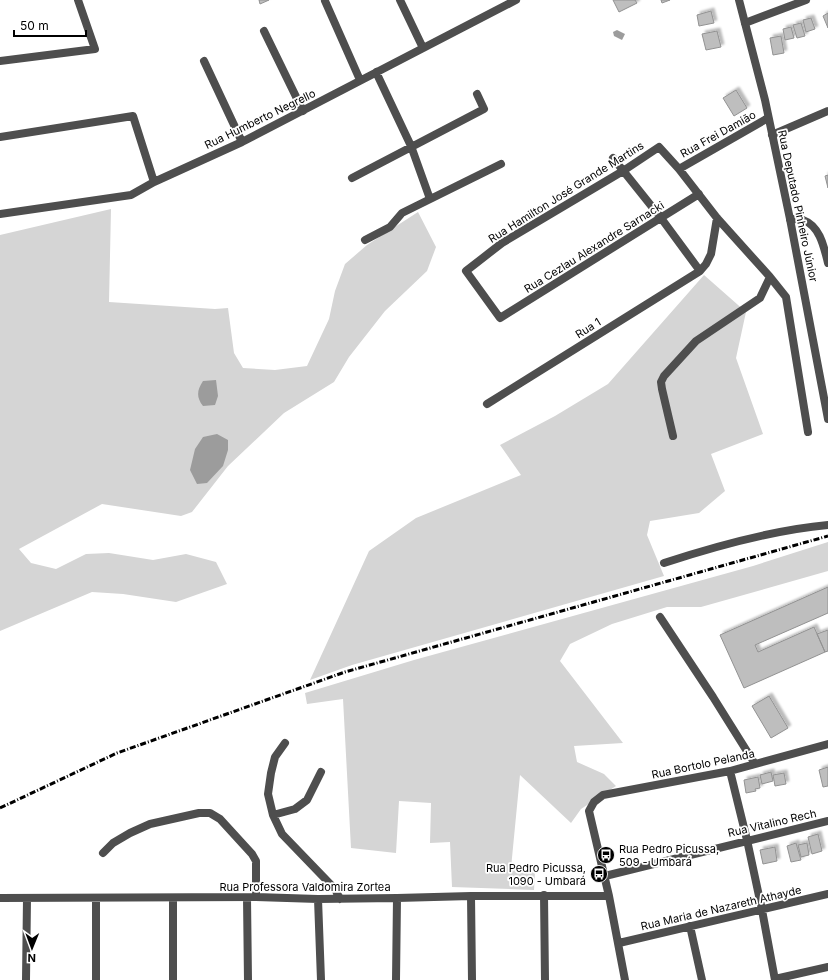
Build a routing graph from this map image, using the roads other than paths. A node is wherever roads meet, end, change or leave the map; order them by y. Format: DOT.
graph roads {
  1 [pos="78,0"];
  2 [pos="400,0"];
  3 [pos="516,0"];
  4 [pos="739,0"];
  5 [pos="806,0"];
  6 [pos="324,1"];
  7 [pos="745,23"];
  8 [pos="264,31"];
  9 [pos="423,48"];
  10 [pos="0,61"];
  11 [pos="204,61"];
  12 [pos="376,72"];
  13 [pos="360,80"];
  14 [pos="477,94"];
  15 [pos="303,111"];
  16 [pos="828,111"];
  17 [pos="768,118"];
  18 [pos="772,135"];
  19 [pos="0,137"];
  20 [pos="242,142"];
  21 [pos="411,146"];
  22 [pos="613,158"];
  23 [pos="501,164"];
  24 [pos="679,169"];
  25 [pos="623,170"];
  26 [pos="352,178"];
  27 [pos="154,182"];
  28 [pos="699,194"];
  29 [pos="430,199"];
  30 [pos="0,214"];
  31 [pos="661,218"];
  32 [pos="717,218"];
  33 [pos="790,219"];
  34 [pos="365,240"];
  35 [pos="828,263"];
  36 [pos="700,271"];
  37 [pos="770,277"];
  38 [pos="500,318"];
  39 [pos="487,404"];
  40 [pos="828,419"];
  41 [pos="808,432"];
  42 [pos="673,436"];
  43 [pos="828,525"];
  44 [pos="664,563"];
  45 [pos="660,617"];
  46 [pos="285,743"];
  47 [pos="828,744"];
  48 [pos="756,764"];
  49 [pos="730,771"];
  50 [pos="321,772"];
  51 [pos="273,815"];
  52 [pos="828,821"];
  53 [pos="747,840"];
  54 [pos="103,853"];
  55 [pos="605,876"];
  56 [pos="828,894"];
  57 [pos="544,895"];
  58 [pos="471,896"];
  59 [pos="610,896"];
  60 [pos="256,897"];
  61 [pos="0,898"];
  62 [pos="27,898"];
  63 [pos="96,898"];
  64 [pos="173,898"];
  65 [pos="247,898"];
  66 [pos="397,898"];
  67 [pos="318,899"];
  68 [pos="340,899"];
  69 [pos="762,910"];
  70 [pos="690,926"];
  71 [pos="619,943"];
  72 [pos="828,967"];
  73 [pos="775,979"];
  74 [pos="26,980"];
  75 [pos="96,980"];
  76 [pos="173,980"];
  77 [pos="248,980"];
  78 [pos="321,980"];
  79 [pos="396,980"];
  80 [pos="472,980"];
  81 [pos="545,980"];
  82 [pos="625,980"];
  83 [pos="702,980"];
  1 -- 10 [label="street"];
  2 -- 9 [label="street"];
  3 -- 9 [label="street, Rua Humberto Negrello"];
  4 -- 7 [label="street, Rua Deputado Pinheiro Júnior"];
  5 -- 7 [label="street"];
  6 -- 13 [label="street"];
  7 -- 17 [label="street, Rua Deputado Pinheiro Júnior"];
  8 -- 15 [label="street"];
  9 -- 12 [label="street, Rua Humberto Negrello"];
  11 -- 20 [label="street"];
  12 -- 13 [label="street, Rua Humberto Negrello"];
  12 -- 21 [label="street"];
  13 -- 15 [label="street, Rua Humberto Negrello"];
  14 -- 21 [label="street"];
  15 -- 20 [label="street, Rua Humberto Negrello"];
  16 -- 18 [label="street"];
  17 -- 18 [label="street, Rua Deputado Pinheiro Júnior"];
  17 -- 24 [label="street, Rua Frei Damião"];
  18 -- 33 [label="street, Rua Deputado Pinheiro Júnior"];
  19 -- 27 [label="street"];
  20 -- 27 [label="street, Rua Humberto Negrello"];
  21 -- 26 [label="street"];
  21 -- 29 [label="street"];
  22 -- 25 [label="street"];
  23 -- 29 [label="street"];
  24 -- 25 [label="street, Rua Hamilton José Grande Martins"];
  24 -- 28 [label="street"];
  25 -- 31 [label="street"];
  25 -- 38 [label="street, Rua Hamilton José Grande Martins"];
  27 -- 30 [label="street, Rua Humberto Negrello"];
  28 -- 31 [label="street, Rua Cezlau Alexandre Sarnacki"];
  28 -- 32 [label="street"];
  29 -- 34 [label="street"];
  31 -- 36 [label="street"];
  31 -- 38 [label="street, Rua Cezlau Alexandre Sarnacki"];
  32 -- 36 [label="street"];
  32 -- 37 [label="street"];
  33 -- 35 [label="street"];
  33 -- 40 [label="street, Rua Deputado Pinheiro Júnior"];
  36 -- 39 [label="street, Rua 1"];
  37 -- 41 [label="street"];
  37 -- 42 [label="street"];
  43 -- 44 [label="street"];
  45 -- 48 [label="street"];
  46 -- 51 [label="street"];
  47 -- 48 [label="street, Rua Bortolo Pelanda"];
  48 -- 49 [label="street, Rua Bortolo Pelanda"];
  49 -- 53 [label="street"];
  49 -- 55 [label="street, Rua Bortolo Pelanda"];
  50 -- 51 [label="street"];
  51 -- 68 [label="street"];
  52 -- 53 [label="street, Rua Vitalino Rech"];
  53 -- 55 [label="street, Rua Vitalino Rech"];
  53 -- 69 [label="street"];
  54 -- 60 [label="street"];
  55 -- 59 [label="street"];
  56 -- 69 [label="street, Rua Maria de Nazareth Athayde"];
  57 -- 58 [label="street, Rua Professora Valdomira Zortea"];
  57 -- 59 [label="street, Rua Professora Valdomira Zortea"];
  57 -- 81 [label="street"];
  58 -- 66 [label="street, Rua Professora Valdomira Zortea"];
  58 -- 80 [label="street"];
  59 -- 71 [label="street"];
  60 -- 65 [label="street, Rua Professora Valdomira Zortea"];
  60 -- 67 [label="street, Rua Professora Valdomira Zortea"];
  61 -- 62 [label="street, Rua Professora Valdomira Zortea"];
  62 -- 63 [label="street, Rua Professora Valdomira Zortea"];
  62 -- 74 [label="street"];
  63 -- 64 [label="street, Rua Professora Valdomira Zortea"];
  63 -- 75 [label="street"];
  64 -- 65 [label="street, Rua Professora Valdomira Zortea"];
  64 -- 76 [label="street"];
  65 -- 77 [label="street"];
  66 -- 68 [label="street, Rua Professora Valdomira Zortea"];
  66 -- 79 [label="street"];
  67 -- 68 [label="street, Rua Professora Valdomira Zortea"];
  67 -- 78 [label="street"];
  69 -- 70 [label="street, Rua Maria de Nazareth Athayde"];
  69 -- 73 [label="street"];
  70 -- 71 [label="street, Rua Maria de Nazareth Athayde"];
  70 -- 83 [label="street"];
  71 -- 82 [label="street"];
  72 -- 73 [label="street"];
}
